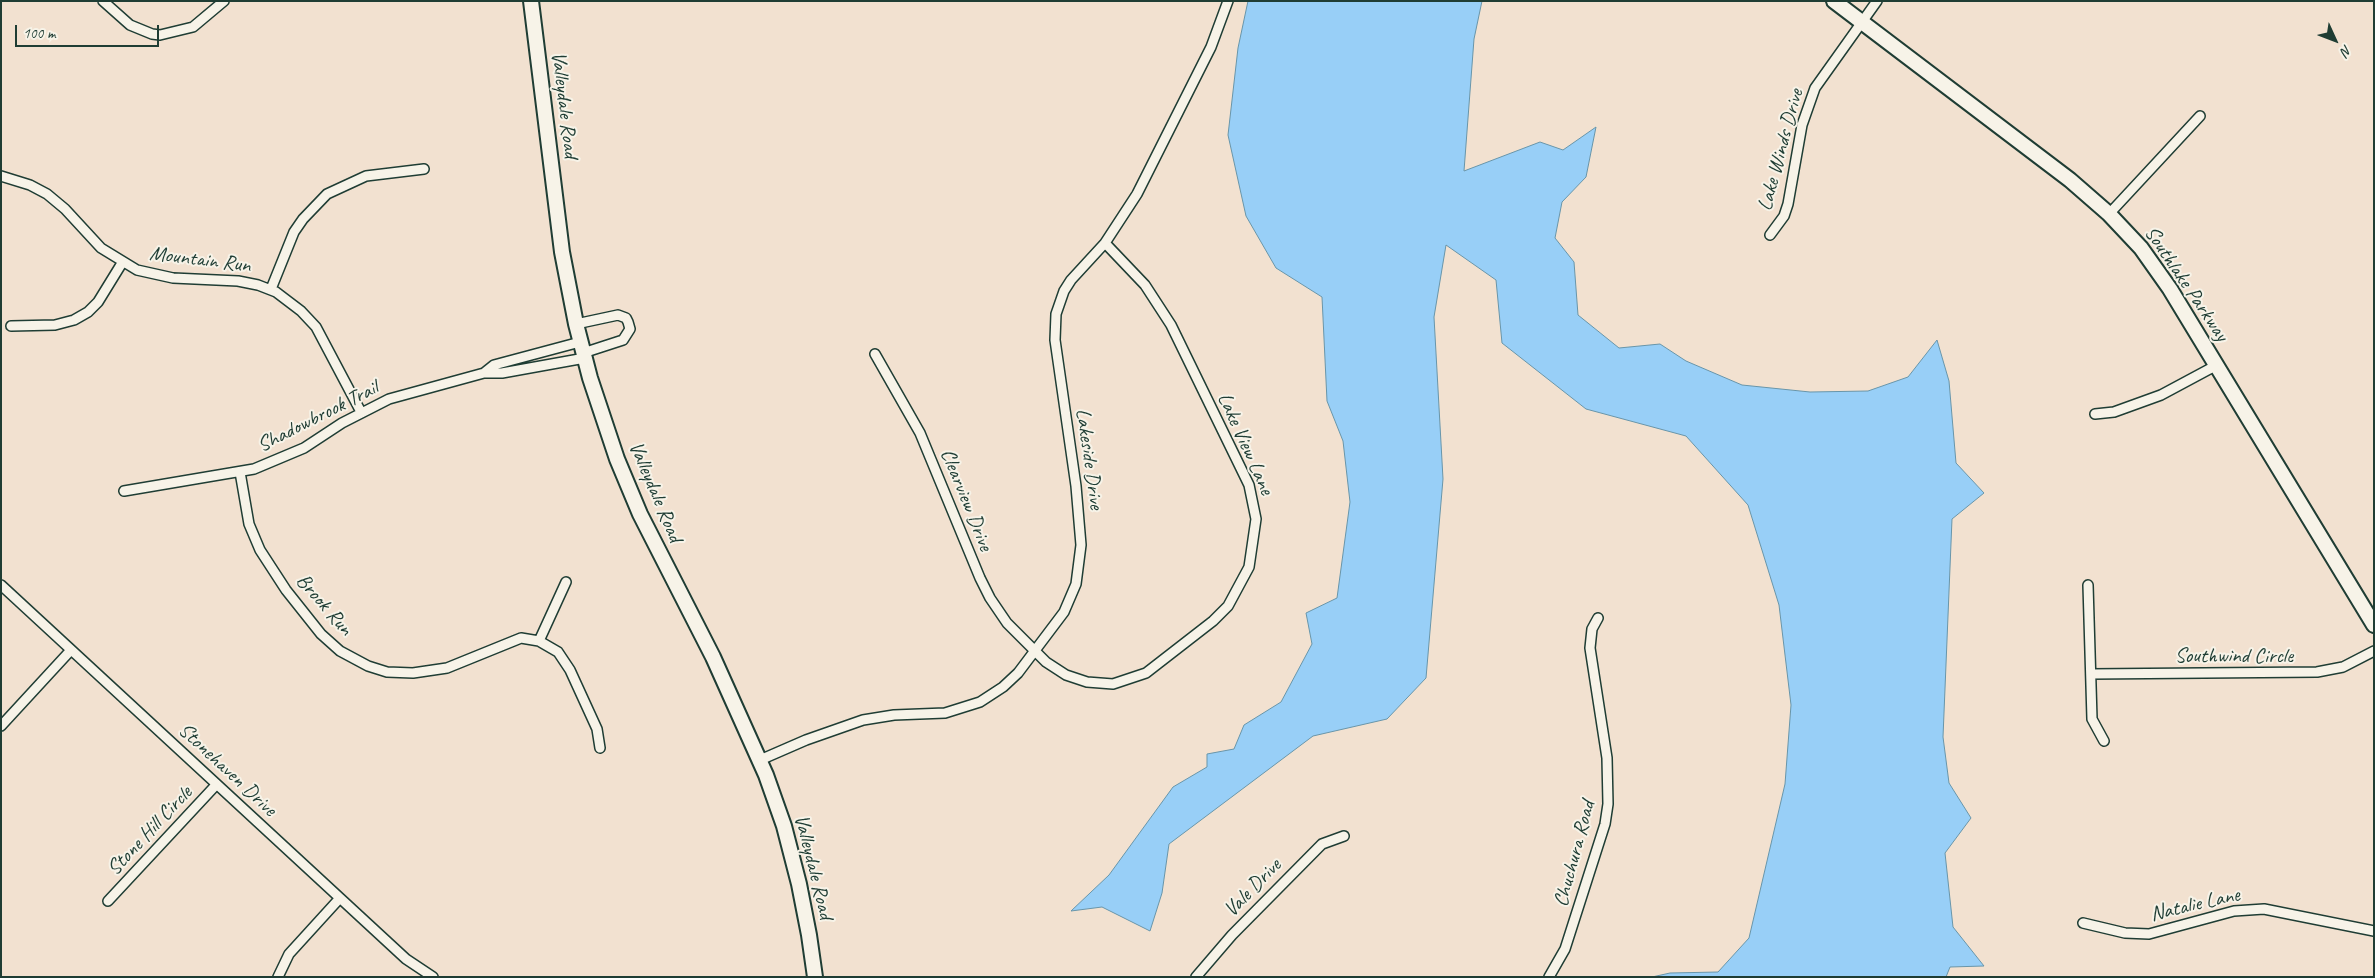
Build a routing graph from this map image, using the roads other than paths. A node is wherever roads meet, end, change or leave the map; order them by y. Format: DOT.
graph roads {
  1 [pos="103,1"];
  2 [pos="224,1"];
  3 [pos="530,1"];
  4 [pos="1228,1"];
  5 [pos="1834,1"];
  6 [pos="1877,1"];
  7 [pos="1861,24"];
  8 [pos="2200,116"];
  9 [pos="424,169"];
  10 [pos="1,176"];
  11 [pos="2109,214"];
  12 [pos="1770,235"];
  13 [pos="1105,243"];
  14 [pos="122,263"];
  15 [pos="271,289"];
  16 [pos="576,324"];
  17 [pos="11,326"];
  18 [pos="583,351"];
  19 [pos="875,354"];
  20 [pos="2217,365"];
  21 [pos="484,374"];
  22 [pos="361,412"];
  23 [pos="2095,414"];
  24 [pos="240,472"];
  25 [pos="124,491"];
  26 [pos="566,582"];
  27 [pos="1,585"];
  28 [pos="2088,585"];
  29 [pos="1598,618"];
  30 [pos="2374,625"];
  31 [pos="538,641"];
  32 [pos="71,650"];
  33 [pos="2374,651"];
  34 [pos="1036,652"];
  35 [pos="2091,674"];
  36 [pos="1,726"];
  37 [pos="2104,740"];
  38 [pos="600,748"];
  39 [pos="760,760"];
  40 [pos="216,784"];
  41 [pos="1344,836"];
  42 [pos="340,898"];
  43 [pos="108,901"];
  44 [pos="2083,923"];
  45 [pos="2374,931"];
  46 [pos="278,977"];
  47 [pos="432,977"];
  48 [pos="815,977"];
  49 [pos="1196,977"];
  50 [pos="1550,977"];
  1 -- 2 [label="street"];
  3 -- 16 [label="main road, Valleydale Road"];
  4 -- 13 [label="street, Lakeside Drive"];
  5 -- 7 [label="main road, Southlake Parkway"];
  6 -- 7 [label="street, Lake Winds Drive"];
  7 -- 11 [label="main road, Southlake Parkway"];
  7 -- 12 [label="street, Lake Winds Drive"];
  8 -- 11 [label="street"];
  9 -- 15 [label="street"];
  10 -- 14 [label="street, Mountain Run"];
  11 -- 20 [label="main road, Southlake Parkway"];
  13 -- 34 [label="street, Lakeside Drive"];
  13 -- 34 [label="street, Lake View Lane"];
  14 -- 15 [label="street, Mountain Run"];
  14 -- 17 [label="street"];
  15 -- 22 [label="street, Mountain Run"];
  16 -- 18 [label="main road, Valleydale Road"];
  16 -- 18 [label="street"];
  18 -- 21 [label="street, Shadowbrook Trail"];
  18 -- 21 [label="street"];
  18 -- 39 [label="main road, Valleydale Road"];
  19 -- 34 [label="street, Clearview Drive"];
  20 -- 23 [label="street"];
  20 -- 30 [label="main road, Southlake Parkway"];
  21 -- 22 [label="street, Shadowbrook Trail"];
  22 -- 24 [label="street, Shadowbrook Trail"];
  24 -- 25 [label="street, Shadowbrook Trail"];
  24 -- 31 [label="street, Brook Run"];
  26 -- 31 [label="street"];
  27 -- 32 [label="street, Stonehaven Drive"];
  28 -- 35 [label="street"];
  29 -- 50 [label="street, Chuchura Road"];
  31 -- 38 [label="street"];
  32 -- 36 [label="street"];
  32 -- 40 [label="street, Stonehaven Drive"];
  33 -- 35 [label="street, Southwind Circle"];
  34 -- 39 [label="street, Lakeside Drive"];
  35 -- 37 [label="street"];
  39 -- 48 [label="main road, Valleydale Road"];
  40 -- 42 [label="street, Stonehaven Drive"];
  40 -- 43 [label="street, Stone Hill Circle"];
  41 -- 49 [label="street, Vale Drive"];
  42 -- 46 [label="street"];
  42 -- 47 [label="street, Stonehaven Drive"];
  44 -- 45 [label="street, Natalie Lane"];
}
